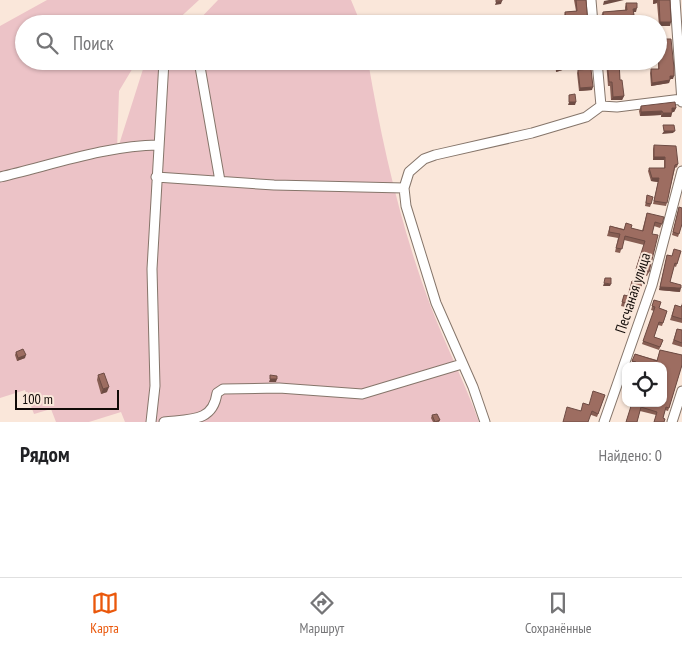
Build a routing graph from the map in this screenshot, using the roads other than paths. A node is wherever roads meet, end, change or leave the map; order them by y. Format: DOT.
graph roads {
  1 [pos="591,0"];
  2 [pos="675,0"];
  3 [pos="592,15"];
  4 [pos="163,70"];
  5 [pos="201,70"];
  6 [pos="598,70"];
  7 [pos="681,76"];
  8 [pos="682,100"];
  9 [pos="601,106"];
  10 [pos="158,145"];
  11 [pos="682,171"];
  12 [pos="0,177"];
  13 [pos="156,177"];
  14 [pos="220,182"];
  15 [pos="404,188"];
  16 [pos="462,364"];
  17 [pos="682,391"];
  18 [pos="151,422"];
  19 [pos="164,422"];
  20 [pos="485,422"];
  21 [pos="604,422"];
  22 [pos="672,422"];
  1 -- 3 [label="street"];
  2 -- 7 [label="street"];
  4 -- 10 [label="street"];
  5 -- 14 [label="street"];
  6 -- 9 [label="street"];
  7 -- 8 [label="street"];
  8 -- 9 [label="street"];
  9 -- 15 [label="street"];
  10 -- 12 [label="street"];
  10 -- 13 [label="street"];
  11 -- 21 [label="street, Песчаная улица"];
  13 -- 14 [label="street"];
  13 -- 18 [label="street"];
  14 -- 15 [label="street"];
  15 -- 16 [label="street"];
  16 -- 19 [label="street"];
  16 -- 20 [label="street"];
  17 -- 22 [label="street"];
}
